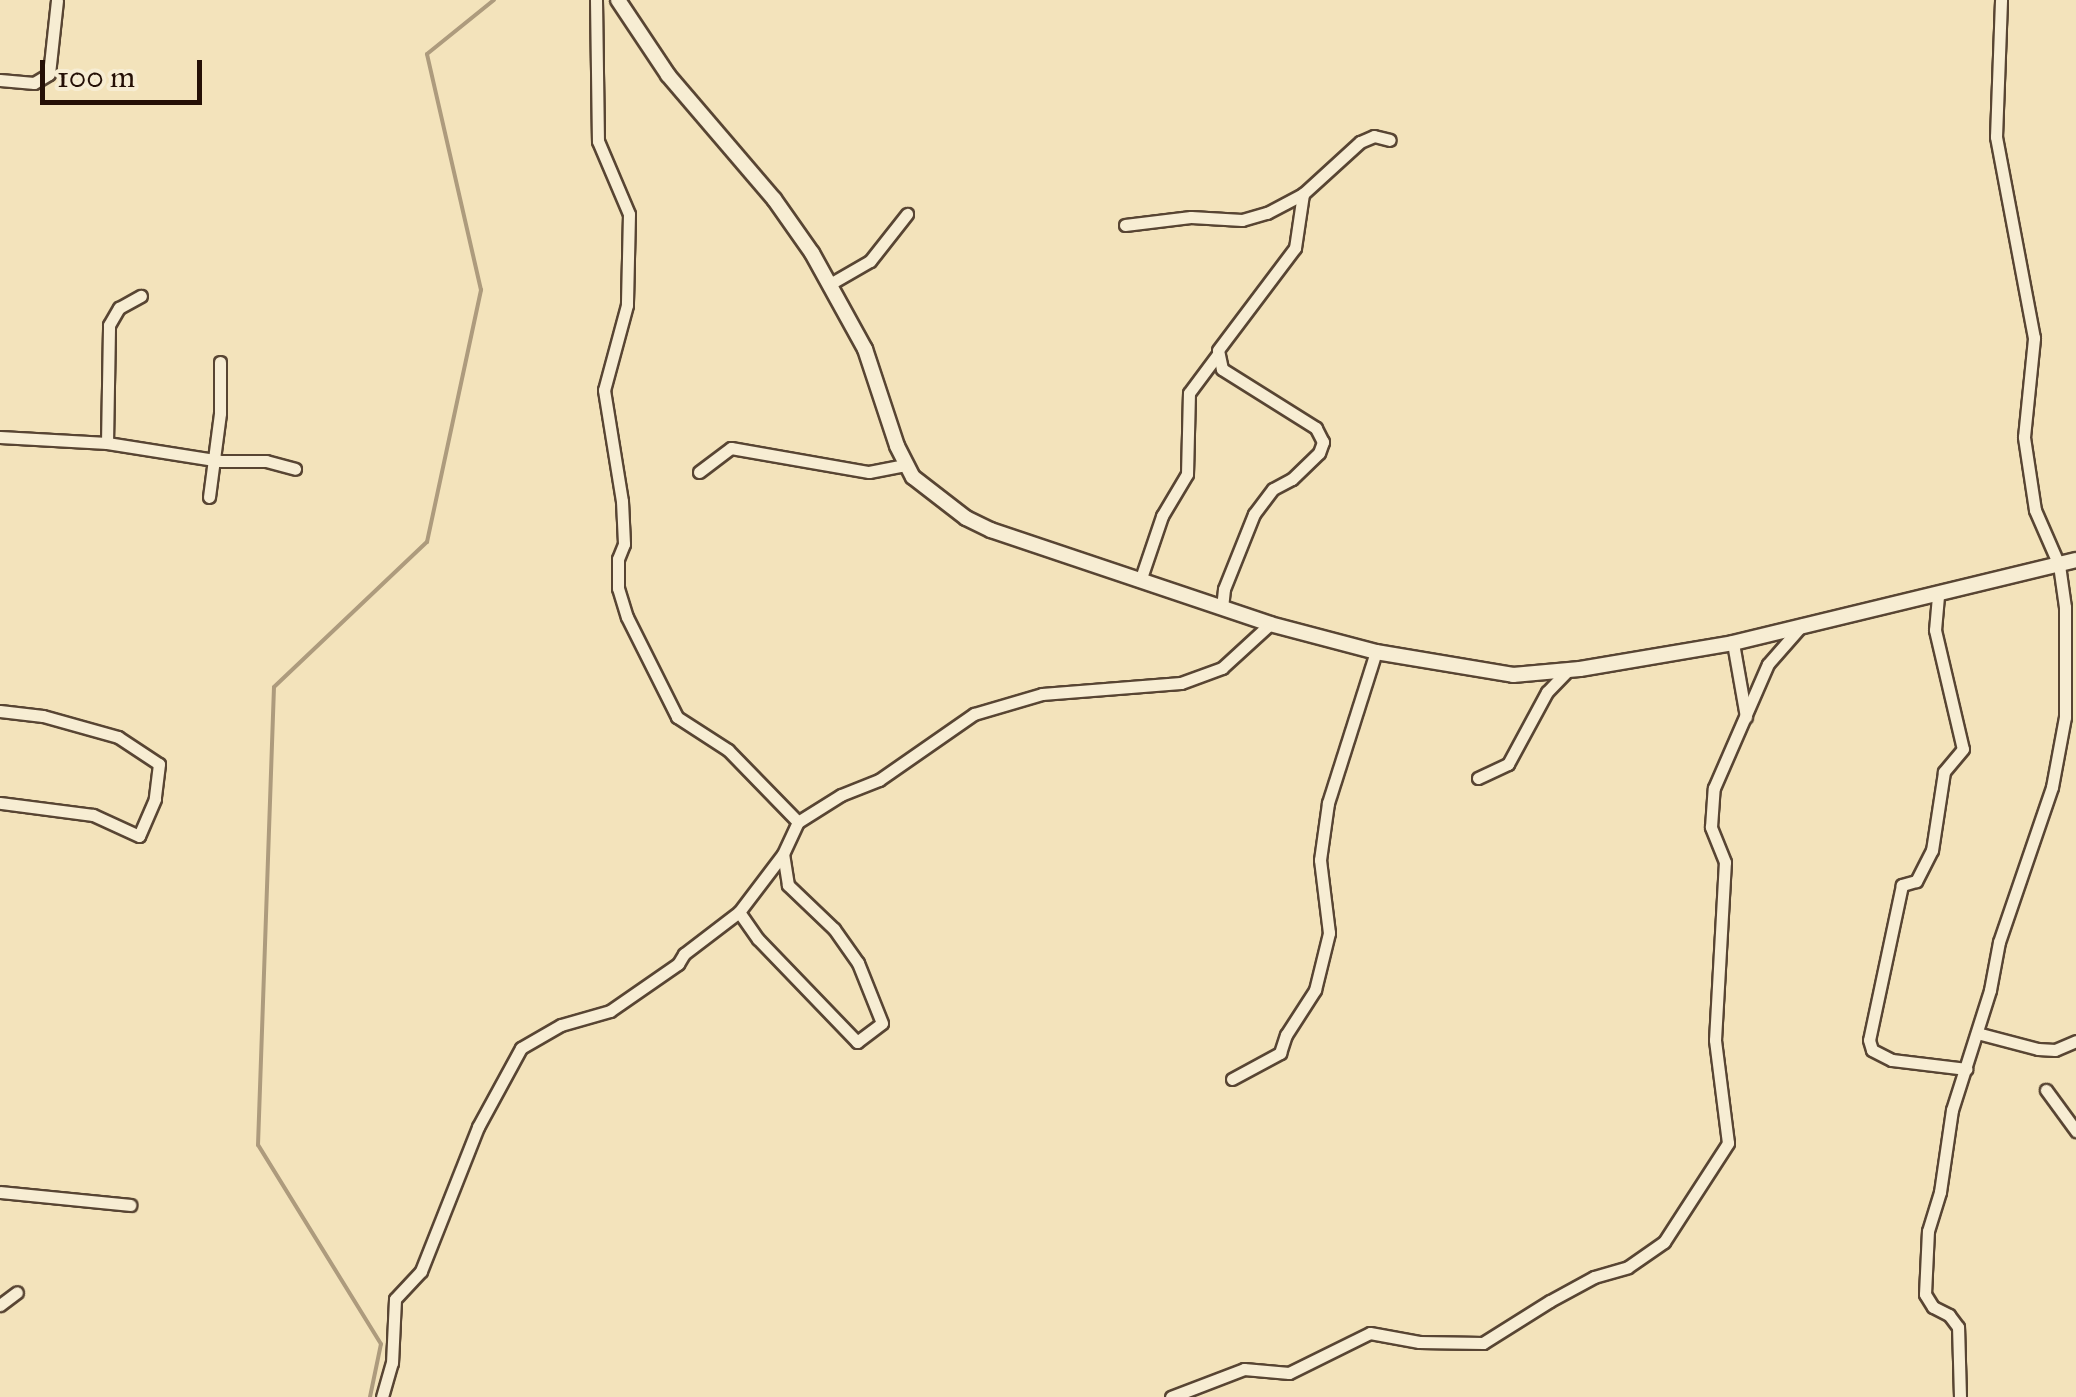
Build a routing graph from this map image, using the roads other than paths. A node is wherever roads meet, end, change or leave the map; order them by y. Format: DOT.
graph roads {
  1 [pos="57,0"];
  2 [pos="596,0"];
  3 [pos="618,0"];
  4 [pos="2001,0"];
  5 [pos="0,80"];
  6 [pos="1390,140"];
  7 [pos="1303,194"];
  8 [pos="907,214"];
  9 [pos="1125,226"];
  10 [pos="830,284"];
  11 [pos="141,296"];
  12 [pos="1218,354"];
  13 [pos="220,362"];
  14 [pos="0,437"];
  15 [pos="107,443"];
  16 [pos="211,459"];
  17 [pos="906,465"];
  18 [pos="295,469"];
  19 [pos="698,472"];
  20 [pos="209,497"];
  21 [pos="2076,560"];
  22 [pos="2059,565"];
  23 [pos="1140,581"];
  24 [pos="1938,596"];
  25 [pos="1222,608"];
  26 [pos="1270,624"];
  27 [pos="1803,624"];
  28 [pos="1732,643"];
  29 [pos="1376,652"];
  30 [pos="1568,670"];
  31 [pos="0,711"];
  32 [pos="1746,720"];
  33 [pos="1478,778"];
  34 [pos="0,803"];
  35 [pos="798,822"];
  36 [pos="783,854"];
  37 [pos="739,912"];
  38 [pos="1977,1033"];
  39 [pos="2076,1041"];
  40 [pos="1966,1069"];
  41 [pos="1232,1079"];
  42 [pos="2046,1090"];
  43 [pos="2076,1131"];
  44 [pos="0,1192"];
  45 [pos="130,1205"];
  46 [pos="18,1292"];
  47 [pos="0,1305"];
  48 [pos="382,1397"];
  49 [pos="1171,1397"];
  50 [pos="1960,1397"];
  1 -- 5 [label="street"];
  2 -- 35 [label="street"];
  3 -- 10 [label="street"];
  4 -- 22 [label="street"];
  6 -- 7 [label="street"];
  7 -- 9 [label="street"];
  7 -- 12 [label="street"];
  8 -- 10 [label="street"];
  10 -- 17 [label="street"];
  11 -- 15 [label="street"];
  12 -- 23 [label="street"];
  12 -- 25 [label="street"];
  13 -- 16 [label="street"];
  14 -- 15 [label="street"];
  15 -- 16 [label="street"];
  16 -- 18 [label="street"];
  16 -- 20 [label="street"];
  17 -- 19 [label="street"];
  17 -- 23 [label="street"];
  21 -- 22 [label="street"];
  22 -- 24 [label="street"];
  22 -- 38 [label="street"];
  23 -- 25 [label="street"];
  24 -- 27 [label="street"];
  24 -- 40 [label="street"];
  25 -- 26 [label="street"];
  26 -- 29 [label="street"];
  26 -- 35 [label="street"];
  27 -- 28 [label="street"];
  27 -- 32 [label="street"];
  28 -- 30 [label="street"];
  28 -- 32 [label="street"];
  29 -- 30 [label="street"];
  29 -- 41 [label="street"];
  30 -- 33 [label="street"];
  31 -- 34 [label="street"];
  32 -- 49 [label="street"];
  35 -- 36 [label="street"];
  36 -- 37 [label="street"];
  36 -- 37 [label="street"];
  37 -- 48 [label="street"];
  38 -- 39 [label="street"];
  38 -- 40 [label="street"];
  40 -- 50 [label="street"];
  42 -- 43 [label="street"];
  44 -- 45 [label="street"];
  46 -- 47 [label="street"];
}
